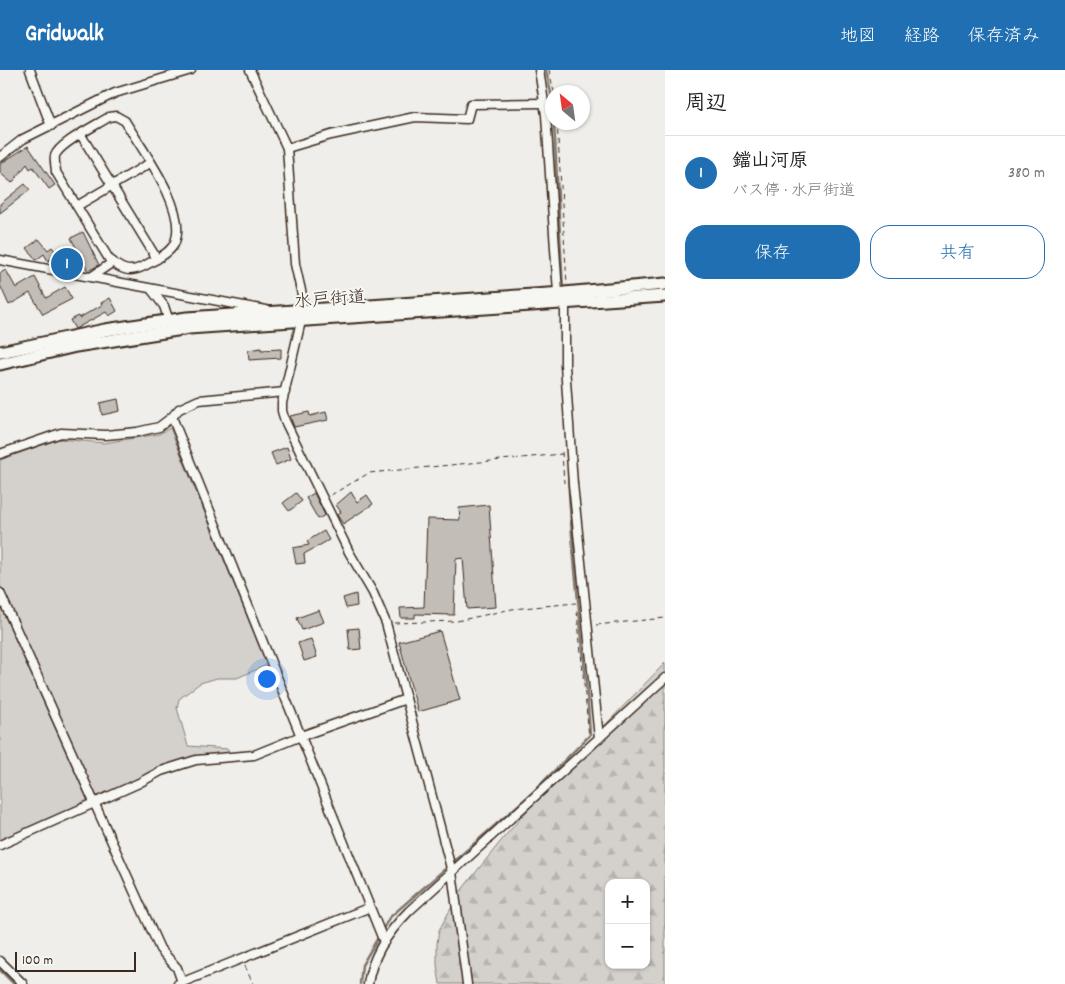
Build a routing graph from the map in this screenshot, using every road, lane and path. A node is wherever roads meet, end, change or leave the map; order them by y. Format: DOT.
graph roads {
  1 [pos="30,70"];
  2 [pos="191,70"];
  3 [pos="250,70"];
  4 [pos="539,70"];
  5 [pos="549,70"];
  6 [pos="552,85"];
  7 [pos="545,103"];
  8 [pos="51,126"];
  9 [pos="548,130"];
  10 [pos="557,130"];
  11 [pos="81,135"];
  12 [pos="287,148"];
  13 [pos="0,157"];
  14 [pos="150,162"];
  15 [pos="112,185"];
  16 [pos="77,206"];
  17 [pos="157,259"];
  18 [pos="0,260"];
  19 [pos="113,262"];
  20 [pos="91,277"];
  21 [pos="665,284"];
  22 [pos="149,288"];
  23 [pos="563,295"];
  24 [pos="665,296"];
  25 [pos="271,311"];
  26 [pos="301,315"];
  27 [pos="170,325"];
  28 [pos="0,352"];
  29 [pos="0,364"];
  30 [pos="285,392"];
  31 [pos="172,418"];
  32 [pos="562,445"];
  33 [pos="0,454"];
  34 [pos="562,454"];
  35 [pos="565,491"];
  36 [pos="324,500"];
  37 [pos="0,593"];
  38 [pos="665,618"];
  39 [pos="386,623"];
  40 [pos="587,626"];
  41 [pos="665,678"];
  42 [pos="406,699"];
  43 [pos="301,736"];
  44 [pos="599,738"];
  45 [pos="591,746"];
  46 [pos="94,803"];
  47 [pos="0,845"];
  48 [pos="452,872"];
  49 [pos="368,908"];
  50 [pos="384,942"];
  51 [pos="242,959"];
  52 [pos="0,961"];
  53 [pos="180,983"];
  54 [pos="23,984"];
  55 [pos="252,984"];
  56 [pos="368,984"];
  57 [pos="467,984"];
  1 -- 8 [label="street"];
  2 -- 8 [label="street"];
  3 -- 12 [label="street"];
  4 -- 7 [label="street"];
  5 -- 6 [label="path"];
  7 -- 12 [label="street"];
  8 -- 13 [label="street"];
  9 -- 23 [label="street"];
  10 -- 23 [label="path"];
  11 -- 14 [label="street"];
  11 -- 15 [label="street"];
  11 -- 16 [label="street"];
  12 -- 26 [label="street"];
  14 -- 15 [label="street"];
  14 -- 17 [label="street"];
  15 -- 16 [label="street"];
  15 -- 17 [label="street"];
  16 -- 19 [label="street"];
  17 -- 19 [label="street"];
  18 -- 20 [label="street"];
  19 -- 20 [label="street"];
  20 -- 22 [label="street"];
  21 -- 23 [label="highway, 水戸街道"];
  22 -- 25 [label="street"];
  22 -- 27 [label="street"];
  23 -- 24 [label="highway, 水戸街道"];
  23 -- 26 [label="highway, 水戸街道"];
  23 -- 40 [label="street"];
  25 -- 26 [label="highway, 水戸街道"];
  25 -- 27 [label="highway, 水戸街道"];
  26 -- 27 [label="highway, 水戸街道"];
  26 -- 30 [label="street"];
  27 -- 28 [label="highway, 水戸街道"];
  27 -- 29 [label="highway, 水戸街道"];
  30 -- 31 [label="street"];
  30 -- 36 [label="street"];
  31 -- 33 [label="street"];
  31 -- 43 [label="street"];
  32 -- 34 [label="path"];
  34 -- 35 [label="path"];
  34 -- 36 [label="path"];
  36 -- 39 [label="street"];
  37 -- 46 [label="street"];
  38 -- 40 [label="path"];
  39 -- 42 [label="street"];
  39 -- 45 [label="path"];
  40 -- 44 [label="street"];
  41 -- 44 [label="street"];
  42 -- 43 [label="street"];
  42 -- 48 [label="street"];
  43 -- 46 [label="street"];
  43 -- 49 [label="street"];
  44 -- 45 [label="street"];
  45 -- 48 [label="street"];
  46 -- 47 [label="street"];
  46 -- 53 [label="street"];
  48 -- 50 [label="street"];
  48 -- 57 [label="street"];
  49 -- 50 [label="street"];
  49 -- 51 [label="street"];
  50 -- 56 [label="street"];
  51 -- 53 [label="street"];
  51 -- 55 [label="path"];
  52 -- 54 [label="street"];
}
